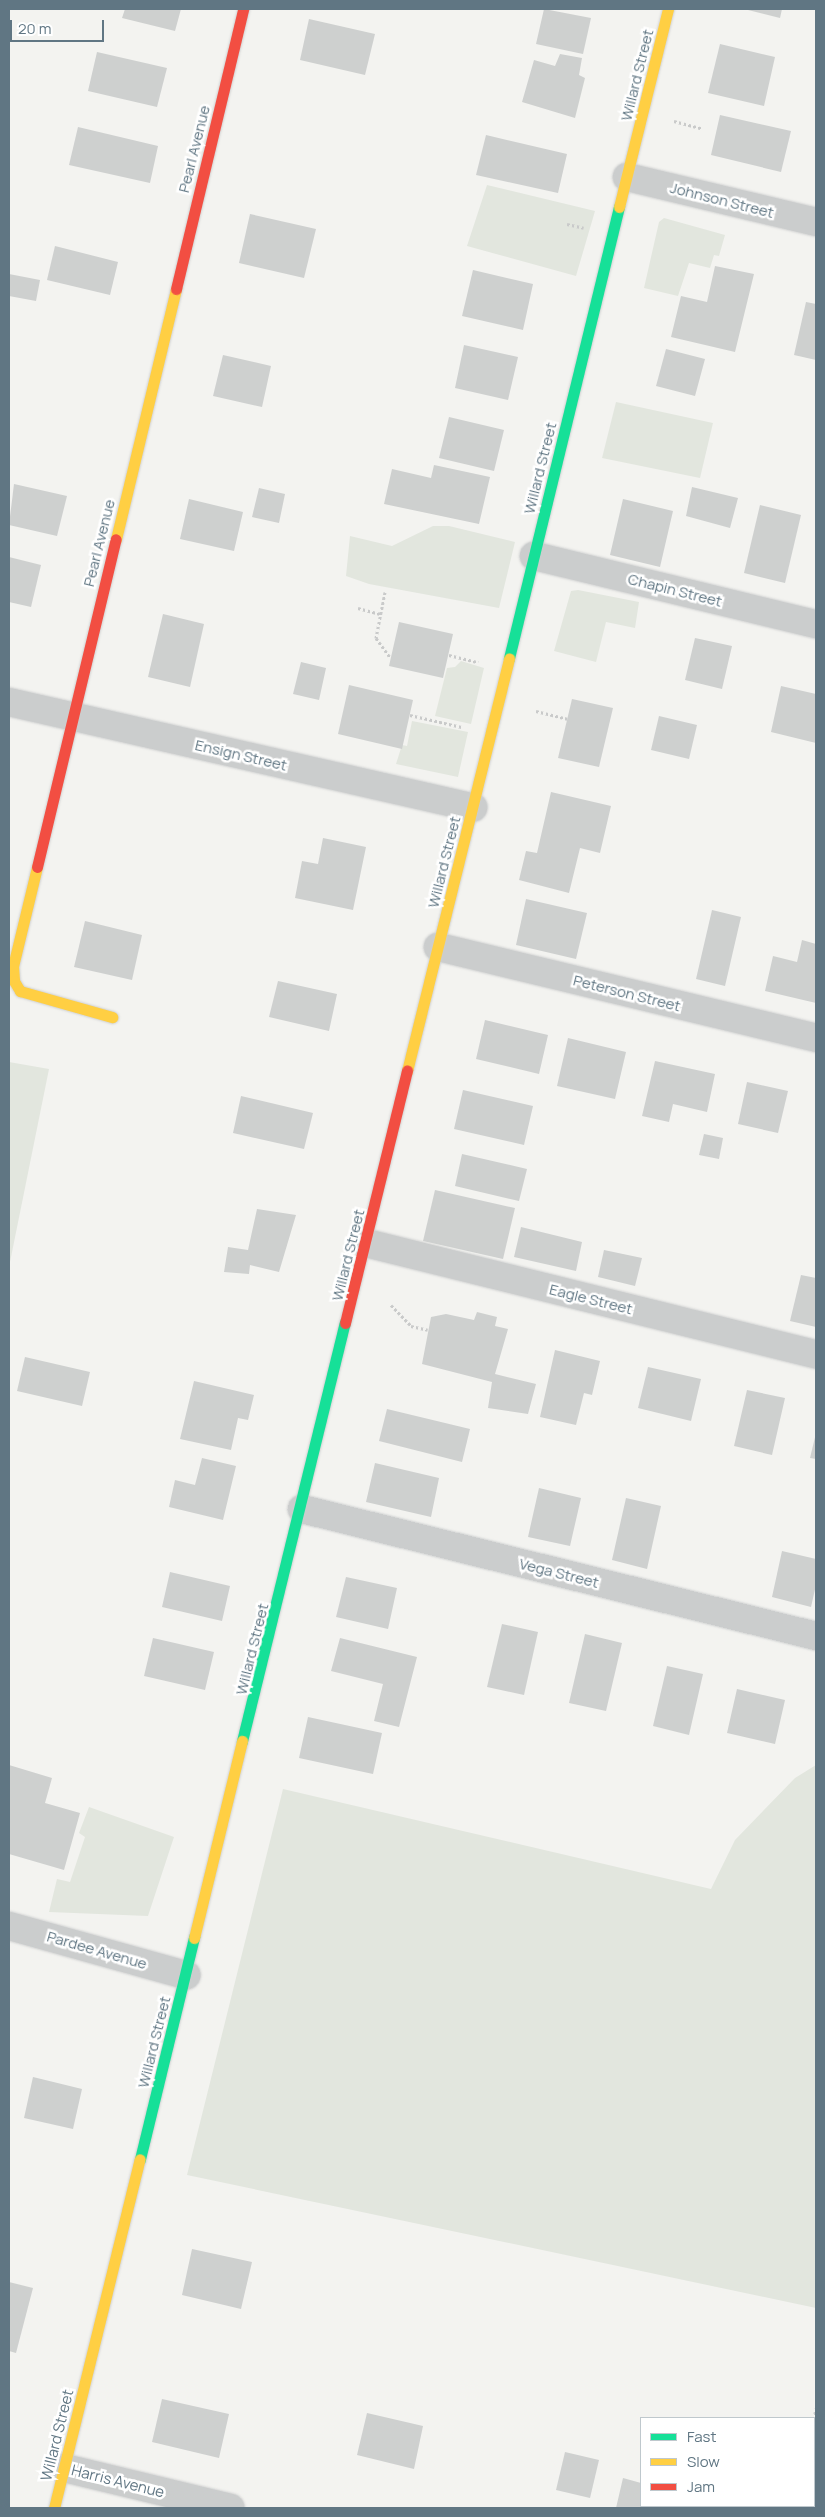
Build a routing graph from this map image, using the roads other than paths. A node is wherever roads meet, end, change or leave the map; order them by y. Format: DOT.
graph roads {
  1 [pos="243,9"];
  2 [pos="668,9"];
  3 [pos="627,177"];
  4 [pos="816,222"];
  5 [pos="534,556"];
  6 [pos="816,624"];
  7 [pos="9,702"];
  8 [pos="72,717"];
  9 [pos="473,807"];
  10 [pos="438,947"];
  11 [pos="112,1017"];
  12 [pos="816,1038"];
  13 [pos="366,1243"];
  14 [pos="816,1354"];
  15 [pos="302,1508"];
  16 [pos="816,1636"];
  17 [pos="9,1926"];
  18 [pos="186,1975"];
  19 [pos="64,2468"];
  20 [pos="54,2508"];
  21 [pos="230,2508"];
  1 -- 8 [label="street, Pearl Avenue"];
  2 -- 3 [label="street, Willard Street"];
  3 -- 4 [label="street, Johnson Street"];
  3 -- 5 [label="street, Willard Street"];
  5 -- 6 [label="street, Chapin Street"];
  5 -- 9 [label="street, Willard Street"];
  7 -- 8 [label="street, Ensign Street"];
  8 -- 9 [label="street, Ensign Street"];
  8 -- 11 [label="street, Pearl Avenue"];
  9 -- 10 [label="street, Willard Street"];
  10 -- 12 [label="street, Peterson Street"];
  10 -- 13 [label="street, Willard Street"];
  13 -- 14 [label="street, Eagle Street"];
  13 -- 15 [label="street, Willard Street"];
  15 -- 16 [label="street, Vega Street"];
  15 -- 18 [label="street, Willard Street"];
  17 -- 18 [label="street, Pardee Avenue"];
  18 -- 19 [label="street, Willard Street"];
  19 -- 20 [label="street, Willard Street"];
  19 -- 21 [label="street, Harris Avenue"];
}
